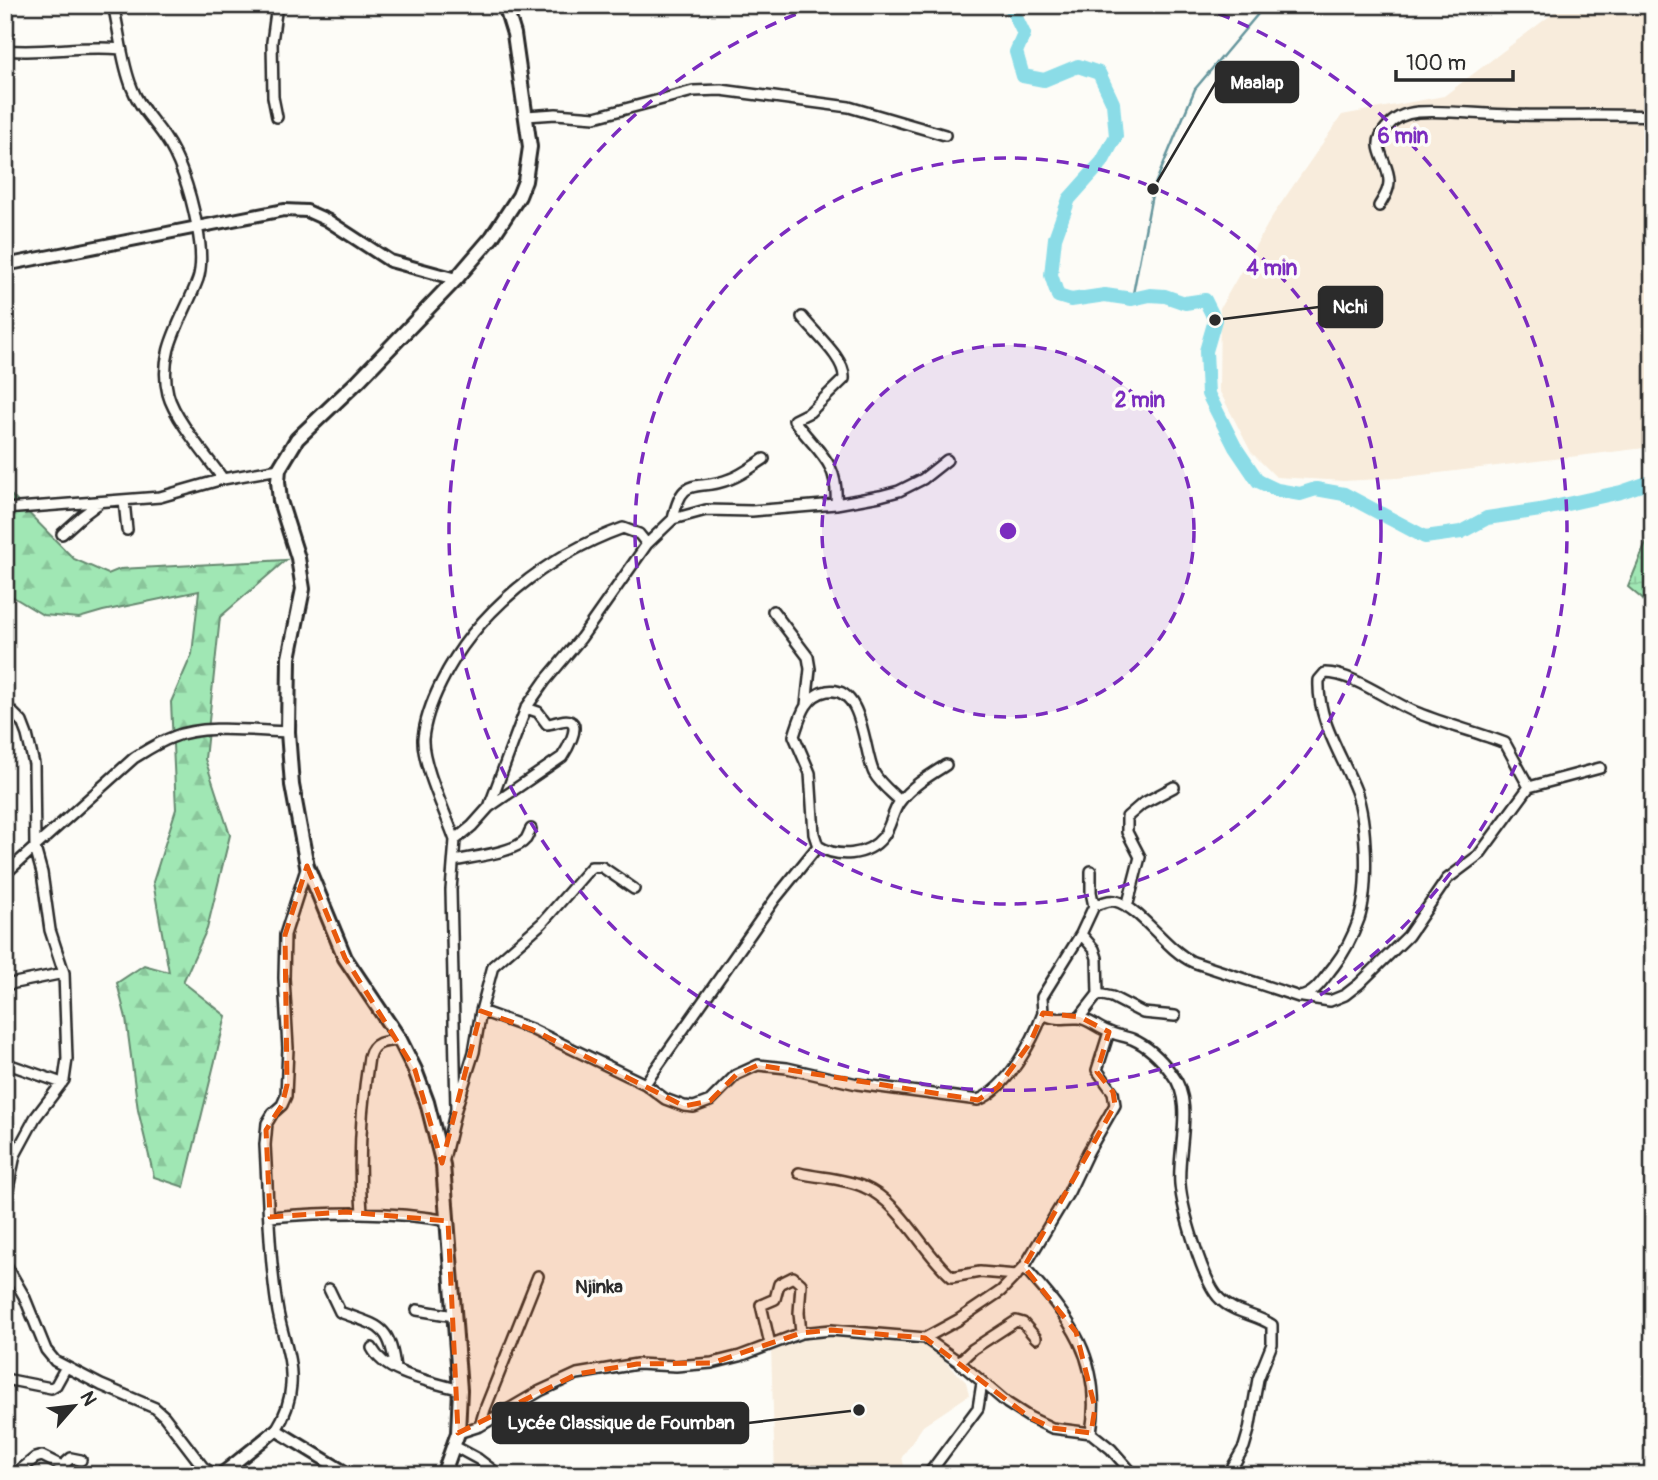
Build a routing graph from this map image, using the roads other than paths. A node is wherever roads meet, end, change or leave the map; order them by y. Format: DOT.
graph roads {
  1 [pos="113,5"];
  2 [pos="277,5"];
  3 [pos="505,5"];
  4 [pos="120,49"];
  5 [pos="5,50"];
  6 [pos="526,116"];
  7 [pos="1653,116"];
  8 [pos="277,117"];
  9 [pos="945,135"];
  10 [pos="1379,206"];
  11 [pos="197,228"];
  12 [pos="5,265"];
  13 [pos="456,279"];
  14 [pos="802,317"];
  15 [pos="764,460"];
  16 [pos="947,460"];
  17 [pos="279,469"];
  18 [pos="223,479"];
  19 [pos="124,501"];
  20 [pos="103,502"];
  21 [pos="835,504"];
  22 [pos="5,509"];
  23 [pos="673,519"];
  24 [pos="127,530"];
  25 [pos="62,534"];
  26 [pos="647,544"];
  27 [pos="773,611"];
  28 [pos="5,705"];
  29 [pos="806,705"];
  30 [pos="526,708"];
  31 [pos="288,732"];
  32 [pos="946,765"];
  33 [pos="1600,768"];
  34 [pos="1174,787"];
  35 [pos="1529,787"];
  36 [pos="900,801"];
  37 [pos="489,807"];
  38 [pos="530,829"];
  39 [pos="455,840"];
  40 [pos="818,846"];
  41 [pos="34,848"];
  42 [pos="454,861"];
  43 [pos="307,866"];
  44 [pos="1091,871"];
  45 [pos="5,874"];
  46 [pos="634,889"];
  47 [pos="1094,906"];
  48 [pos="1127,907"];
  49 [pos="1081,934"];
  50 [pos="64,973"];
  51 [pos="5,985"];
  52 [pos="1098,994"];
  53 [pos="1303,997"];
  54 [pos="481,1011"];
  55 [pos="1042,1013"];
  56 [pos="1175,1016"];
  57 [pos="1080,1017"];
  58 [pos="1109,1032"];
  59 [pos="400,1040"];
  60 [pos="5,1063"];
  61 [pos="62,1083"];
  62 [pos="645,1084"];
  63 [pos="456,1109"];
  64 [pos="443,1165"];
  65 [pos="799,1173"];
  66 [pos="5,1203"];
  67 [pos="362,1213"];
  68 [pos="270,1217"];
  69 [pos="448,1221"];
  70 [pos="5,1262"];
  71 [pos="1024,1267"];
  72 [pos="1017,1275"];
  73 [pos="538,1276"];
  74 [pos="328,1289"];
  75 [pos="417,1310"];
  76 [pos="454,1316"];
  77 [pos="801,1333"];
  78 [pos="925,1338"];
  79 [pos="1036,1338"];
  80 [pos="770,1344"];
  81 [pos="372,1348"];
  82 [pos="959,1362"];
  83 [pos="66,1367"];
  84 [pos="395,1369"];
  85 [pos="5,1379"];
  86 [pos="982,1383"];
  87 [pos="460,1390"];
  88 [pos="480,1426"];
  89 [pos="276,1430"];
  90 [pos="458,1433"];
  91 [pos="1091,1433"];
  92 [pos="454,1446"];
  93 [pos="81,1460"];
  94 [pos="5,1469"];
  95 [pos="8,1475"];
  96 [pos="14,1475"];
  97 [pos="217,1475"];
  98 [pos="350,1475"];
  99 [pos="443,1475"];
  100 [pos="499,1475"];
  101 [pos="928,1475"];
  102 [pos="1134,1475"];
  103 [pos="1228,1475"];
  1 -- 4 [label="street"];
  2 -- 8 [label="street"];
  3 -- 6 [label="main road"];
  4 -- 5 [label="street"];
  4 -- 11 [label="street"];
  6 -- 9 [label="street"];
  6 -- 13 [label="main road"];
  7 -- 10 [label="street"];
  11 -- 12 [label="street"];
  11 -- 13 [label="street"];
  11 -- 18 [label="street"];
  13 -- 17 [label="main road"];
  14 -- 21 [label="street"];
  15 -- 23 [label="street"];
  16 -- 21 [label="street"];
  17 -- 18 [label="street"];
  17 -- 31 [label="main road"];
  18 -- 19 [label="street"];
  19 -- 20 [label="street"];
  19 -- 24 [label="street"];
  20 -- 22 [label="street"];
  20 -- 25 [label="street"];
  21 -- 23 [label="street"];
  23 -- 26 [label="street"];
  26 -- 30 [label="street"];
  26 -- 39 [label="street"];
  27 -- 29 [label="street"];
  28 -- 41 [label="street"];
  29 -- 36 [label="street"];
  29 -- 40 [label="street"];
  30 -- 37 [label="street"];
  30 -- 37 [label="street"];
  31 -- 41 [label="street"];
  31 -- 43 [label="main road"];
  32 -- 36 [label="street"];
  33 -- 35 [label="street"];
  34 -- 48 [label="street"];
  35 -- 53 [label="street"];
  35 -- 53 [label="street"];
  36 -- 40 [label="street"];
  37 -- 39 [label="street"];
  38 -- 42 [label="street"];
  39 -- 42 [label="street"];
  40 -- 62 [label="street"];
  41 -- 45 [label="street"];
  41 -- 50 [label="street"];
  42 -- 63 [label="street"];
  43 -- 59 [label="main road"];
  43 -- 68 [label="street"];
  44 -- 47 [label="street"];
  46 -- 54 [label="street"];
  47 -- 48 [label="street"];
  47 -- 49 [label="street"];
  48 -- 53 [label="street"];
  49 -- 52 [label="street"];
  49 -- 55 [label="street"];
  50 -- 51 [label="street"];
  50 -- 61 [label="street"];
  52 -- 56 [label="street"];
  52 -- 57 [label="street"];
  54 -- 62 [label="street"];
  54 -- 63 [label="street"];
  55 -- 57 [label="street"];
  55 -- 62 [label="street"];
  57 -- 58 [label="street"];
  58 -- 71 [label="street"];
  58 -- 103 [label="street"];
  59 -- 64 [label="main road"];
  59 -- 67 [label="street"];
  60 -- 61 [label="street"];
  61 -- 66 [label="street"];
  63 -- 64 [label="street"];
  64 -- 69 [label="main road"];
  65 -- 72 [label="street"];
  67 -- 68 [label="street"];
  67 -- 69 [label="street"];
  68 -- 89 [label="street"];
  69 -- 76 [label="main road"];
  70 -- 83 [label="street"];
  71 -- 72 [label="street"];
  71 -- 91 [label="street"];
  72 -- 78 [label="street"];
  73 -- 88 [label="street"];
  74 -- 84 [label="street"];
  75 -- 76 [label="street"];
  76 -- 87 [label="main road"];
  77 -- 78 [label="street"];
  77 -- 80 [label="street"];
  77 -- 80 [label="street"];
  78 -- 82 [label="street"];
  79 -- 82 [label="street"];
  80 -- 88 [label="street"];
  81 -- 84 [label="street"];
  82 -- 86 [label="street"];
  83 -- 85 [label="street"];
  83 -- 97 [label="street"];
  84 -- 87 [label="street"];
  86 -- 91 [label="street"];
  86 -- 101 [label="street"];
  87 -- 90 [label="main road"];
  88 -- 90 [label="street"];
  89 -- 97 [label="street"];
  89 -- 98 [label="street"];
  90 -- 92 [label="main road"];
  91 -- 102 [label="street"];
  92 -- 99 [label="main road"];
  92 -- 100 [label="street"];
  93 -- 96 [label="street"];
  94 -- 95 [label="street"];
}
